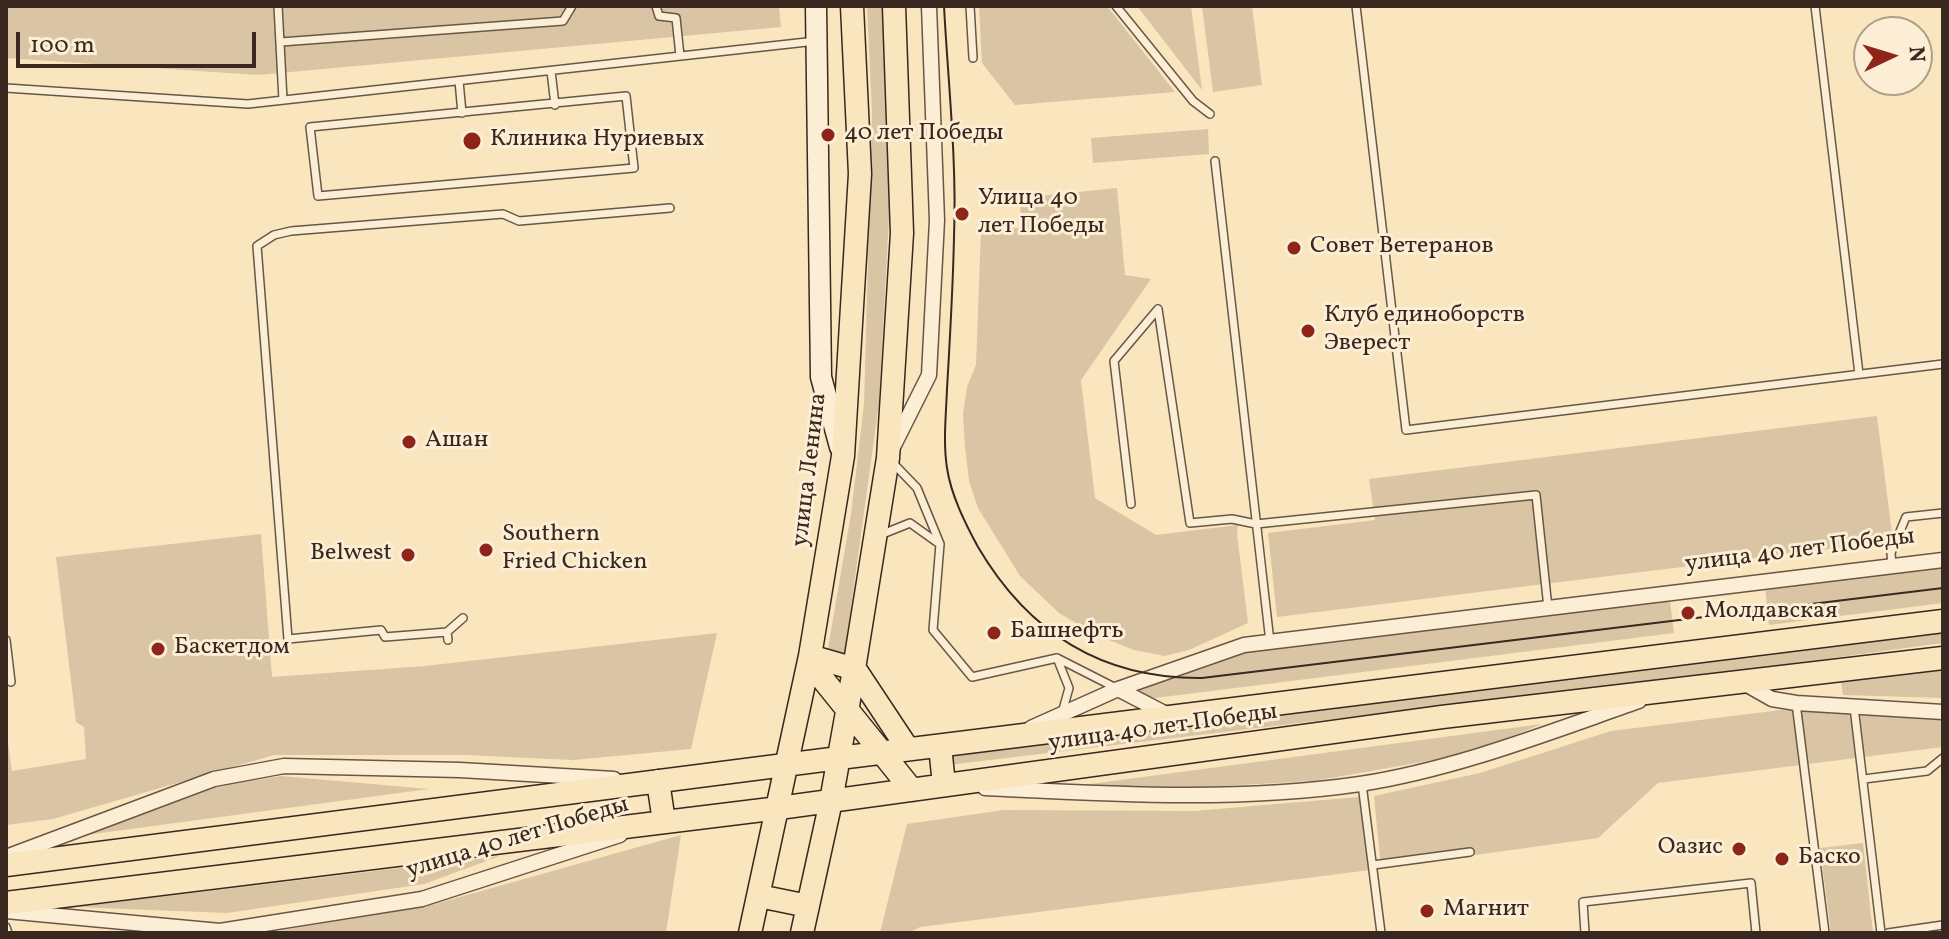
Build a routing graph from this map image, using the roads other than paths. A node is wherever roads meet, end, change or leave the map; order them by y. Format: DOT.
graph roads {
  1 [pos="278,6"];
  2 [pos="572,6"];
  3 [pos="656,6"];
  4 [pos="816,6"];
  5 [pos="852,6"];
  6 [pos="894,6"];
  7 [pos="929,6"];
  8 [pos="970,6"];
  9 [pos="1116,6"];
  10 [pos="1356,6"];
  11 [pos="1815,6"];
  12 [pos="818,40"];
  13 [pos="281,42"];
  14 [pos="680,56"];
  15 [pos="973,58"];
  16 [pos="551,71"];
  17 [pos="459,81"];
  18 [pos="6,88"];
  19 [pos="283,100"];
  20 [pos="555,105"];
  21 [pos="462,113"];
  22 [pos="1210,114"];
  23 [pos="1215,161"];
  24 [pos="670,208"];
  25 [pos="1943,364"];
  26 [pos="1859,374"];
  27 [pos="843,456"];
  28 [pos="888,458"];
  29 [pos="1131,504"];
  30 [pos="1943,513"];
  31 [pos="1256,524"];
  32 [pos="877,536"];
  33 [pos="940,544"];
  34 [pos="1943,560"];
  35 [pos="1892,567"];
  36 [pos="1548,610"];
  37 [pos="463,618"];
  38 [pos="1943,621"];
  39 [pos="6,640"];
  40 [pos="1270,642"];
  41 [pos="1057,658"];
  42 [pos="1943,658"];
  43 [pos="810,659"];
  44 [pos="855,669"];
  45 [pos="11,682"];
  46 [pos="1742,682"];
  47 [pos="1118,689"];
  48 [pos="1669,690"];
  49 [pos="1796,703"];
  50 [pos="1854,707"];
  51 [pos="847,712"];
  52 [pos="1943,712"];
  53 [pos="1061,714"];
  54 [pos="1170,717"];
  55 [pos="1013,736"];
  56 [pos="940,746"];
  57 [pos="908,749"];
  58 [pos="881,753"];
  59 [pos="839,758"];
  60 [pos="1943,758"];
  61 [pos="788,765"];
  62 [pos="1864,779"];
  63 [pos="658,781"];
  64 [pos="1362,783"];
  65 [pos="944,785"];
  66 [pos="912,790"];
  67 [pos="831,801"];
  68 [pos="779,808"];
  69 [pos="664,822"];
  70 [pos="1470,852"];
  71 [pos="6,857"];
  72 [pos="6,865"];
  73 [pos="1373,865"];
  74 [pos="759,896"];
  75 [pos="6,903"];
  76 [pos="808,906"];
  77 [pos="6,911"];
  78 [pos="1943,925"];
  79 [pos="6,927"];
  80 [pos="220,932"];
  81 [pos="8,933"];
  82 [pos="750,933"];
  83 [pos="802,933"];
  84 [pos="1381,933"];
  85 [pos="1585,933"];
  86 [pos="1756,933"];
  87 [pos="1825,933"];
  88 [pos="1881,933"];
  89 [pos="1888,933"];
  1 -- 13 [label="lane"];
  2 -- 13 [label="lane"];
  3 -- 14 [label="lane"];
  4 -- 12 [label="street"];
  5 -- 27 [label="main road, улица Ленина"];
  6 -- 28 [label="main road"];
  7 -- 28 [label="street"];
  8 -- 15 [label="lane"];
  9 -- 22 [label="lane"];
  10 -- 26 [label="lane"];
  11 -- 26 [label="lane"];
  12 -- 14 [label="lane"];
  12 -- 27 [label="street"];
  13 -- 19 [label="lane"];
  14 -- 16 [label="lane"];
  16 -- 17 [label="lane"];
  16 -- 20 [label="lane"];
  17 -- 19 [label="lane"];
  17 -- 21 [label="lane"];
  18 -- 19 [label="lane"];
  20 -- 21 [label="lane"];
  20 -- 21 [label="lane"];
  23 -- 31 [label="lane"];
  24 -- 37 [label="lane"];
  25 -- 26 [label="lane"];
  27 -- 43 [label="main road, улица Ленина"];
  28 -- 32 [label="main road"];
  28 -- 33 [label="lane"];
  29 -- 31 [label="lane"];
  30 -- 35 [label="lane"];
  31 -- 36 [label="lane"];
  31 -- 40 [label="lane"];
  32 -- 33 [label="lane"];
  32 -- 44 [label="main road"];
  33 -- 41 [label="lane"];
  34 -- 35 [label="street, улица 40 лет Победы"];
  35 -- 36 [label="street, улица 40 лет Победы"];
  36 -- 40 [label="street, улица 40 лет Победы"];
  38 -- 54 [label="main road, улица 40 лет Победы"];
  39 -- 45 [label="lane"];
  40 -- 47 [label="street, улица 40 лет Победы"];
  41 -- 47 [label="lane"];
  41 -- 53 [label="lane"];
  42 -- 46 [label="main road, улица 40 лет Победы"];
  43 -- 44 [label="main road"];
  43 -- 51 [label="main road"];
  43 -- 61 [label="main road, улица Ленина"];
  44 -- 51 [label="main road"];
  44 -- 57 [label="main road"];
  46 -- 48 [label="main road, улица 40 лет Победы"];
  46 -- 49 [label="street"];
  47 -- 53 [label="street, улица 40 лет Победы"];
  47 -- 54 [label="street"];
  48 -- 64 [label="street, улица 40 лет Победы"];
  48 -- 65 [label="main road, улица 40 лет Победы"];
  49 -- 50 [label="street"];
  49 -- 87 [label="lane"];
  50 -- 52 [label="street"];
  50 -- 62 [label="lane"];
  51 -- 58 [label="main road"];
  51 -- 59 [label="main road"];
  53 -- 55 [label="street, улица 40 лет Победы"];
  54 -- 55 [label="main road, улица 40 лет Победы"];
  55 -- 56 [label="main road, улица 40 лет Победы"];
  56 -- 57 [label="main road, улица 40 лет Победы"];
  56 -- 65 [label="main road"];
  57 -- 58 [label="main road, улица 40 лет Победы"];
  58 -- 59 [label="main road, улица 40 лет Победы"];
  58 -- 66 [label="main road"];
  59 -- 61 [label="main road, улица 40 лет Победы"];
  59 -- 67 [label="main road"];
  60 -- 62 [label="lane"];
  61 -- 63 [label="main road, улица 40 лет Победы"];
  61 -- 68 [label="main road, улица Ленина"];
  62 -- 88 [label="lane"];
  63 -- 69 [label="main road"];
  63 -- 71 [label="street, улица 40 лет Победы"];
  63 -- 72 [label="main road, улица 40 лет Победы"];
  64 -- 65 [label="street, улица 40 лет Победы"];
  64 -- 73 [label="lane"];
  65 -- 66 [label="main road, улица 40 лет Победы"];
  66 -- 67 [label="main road, улица 40 лет Победы"];
  67 -- 68 [label="main road, улица 40 лет Победы"];
  67 -- 76 [label="main road"];
  68 -- 69 [label="main road, улица 40 лет Победы"];
  68 -- 74 [label="main road, улица Ленина"];
  69 -- 75 [label="main road, улица 40 лет Победы"];
  69 -- 80 [label="street, улица 40 лет Победы"];
  70 -- 73 [label="lane"];
  73 -- 84 [label="lane"];
  74 -- 76 [label="main road"];
  74 -- 82 [label="main road, улица Ленина"];
  76 -- 83 [label="main road"];
  77 -- 80 [label="street, улица 40 лет Победы"];
  78 -- 89 [label="lane"];
  79 -- 81 [label="lane"];
  85 -- 86 [label="lane"];
}
